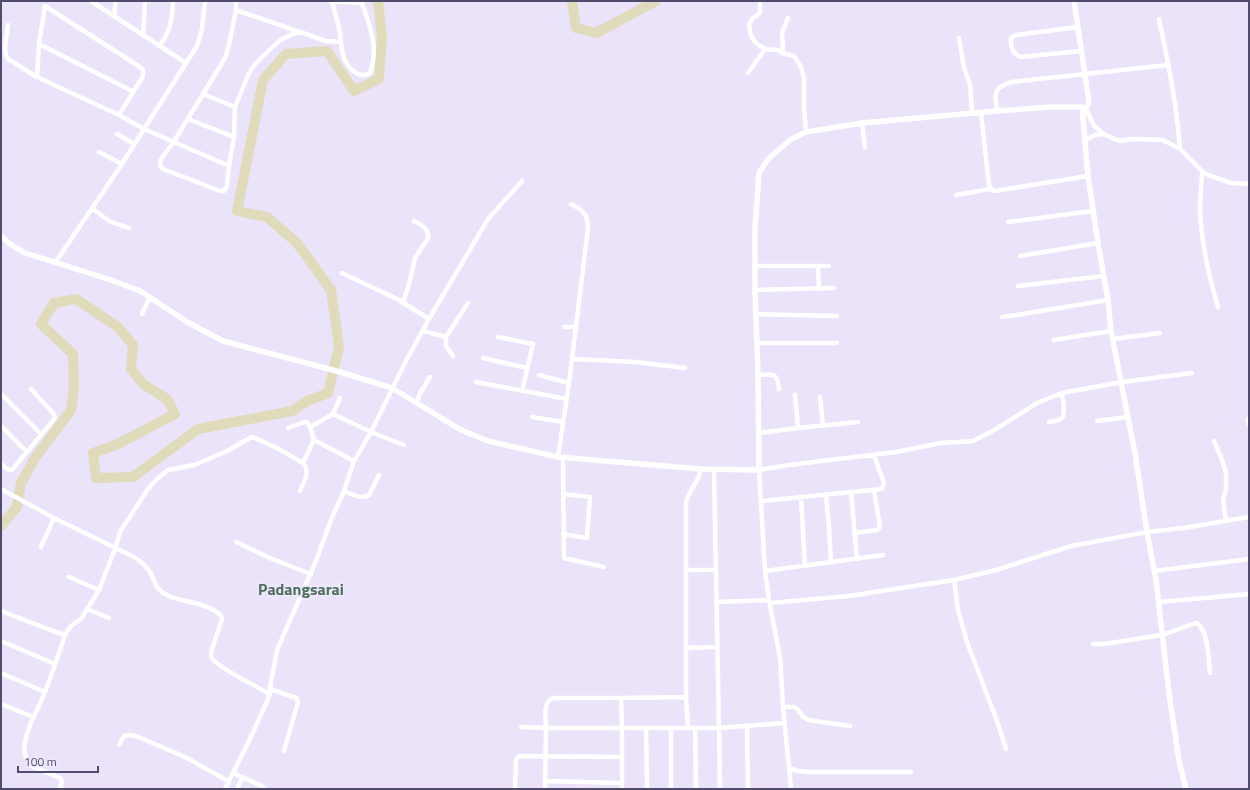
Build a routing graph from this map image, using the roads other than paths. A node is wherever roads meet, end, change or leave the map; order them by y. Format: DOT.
graph roads {
  1 [pos="91,1"];
  2 [pos="116,1"];
  3 [pos="145,1"];
  4 [pos="173,1"];
  5 [pos="205,1"];
  6 [pos="236,1"];
  7 [pos="330,1"];
  8 [pos="760,1"];
  9 [pos="1074,1"];
  10 [pos="362,2"];
  11 [pos="45,4"];
  12 [pos="236,10"];
  13 [pos="114,16"];
  14 [pos="788,18"];
  15 [pos="1159,19"];
  16 [pos="8,25"];
  17 [pos="1078,27"];
  18 [pos="301,32"];
  19 [pos="142,35"];
  20 [pos="959,38"];
  21 [pos="341,42"];
  22 [pos="39,44"];
  23 [pos="159,46"];
  24 [pos="765,49"];
  25 [pos="1082,51"];
  26 [pos="782,53"];
  27 [pos="186,63"];
  28 [pos="1168,65"];
  29 [pos="748,73"];
  30 [pos="1085,74"];
  31 [pos="37,77"];
  32 [pos="132,91"];
  33 [pos="203,94"];
  34 [pos="235,107"];
  35 [pos="1084,108"];
  36 [pos="997,111"];
  37 [pos="972,113"];
  38 [pos="981,113"];
  39 [pos="119,115"];
  40 [pos="188,119"];
  41 [pos="862,123"];
  42 [pos="144,129"];
  43 [pos="806,132"];
  44 [pos="118,134"];
  45 [pos="1104,134"];
  46 [pos="234,138"];
  47 [pos="1084,141"];
  48 [pos="173,143"];
  49 [pos="134,144"];
  50 [pos="865,147"];
  51 [pos="1180,149"];
  52 [pos="98,152"];
  53 [pos="122,164"];
  54 [pos="229,166"];
  55 [pos="1202,171"];
  56 [pos="1088,176"];
  57 [pos="522,181"];
  58 [pos="1249,184"];
  59 [pos="990,189"];
  60 [pos="956,195"];
  61 [pos="570,204"];
  62 [pos="93,209"];
  63 [pos="1093,211"];
  64 [pos="414,220"];
  65 [pos="1008,222"];
  66 [pos="129,228"];
  67 [pos="1,236"];
  68 [pos="1098,243"];
  69 [pos="1020,256"];
  70 [pos="55,263"];
  71 [pos="755,266"];
  72 [pos="818,266"];
  73 [pos="829,266"];
  74 [pos="342,273"];
  75 [pos="1103,276"];
  76 [pos="1018,286"];
  77 [pos="819,288"];
  78 [pos="834,288"];
  79 [pos="755,290"];
  80 [pos="150,297"];
  81 [pos="1108,300"];
  82 [pos="403,303"];
  83 [pos="468,303"];
  84 [pos="1218,307"];
  85 [pos="142,314"];
  86 [pos="755,314"];
  87 [pos="837,316"];
  88 [pos="1002,316"];
  89 [pos="429,319"];
  90 [pos="564,327"];
  91 [pos="576,327"];
  92 [pos="423,331"];
  93 [pos="1112,331"];
  94 [pos="1160,333"];
  95 [pos="446,337"];
  96 [pos="498,337"];
  97 [pos="1113,339"];
  98 [pos="1054,340"];
  99 [pos="837,342"];
  100 [pos="756,343"];
  101 [pos="453,356"];
  102 [pos="483,358"];
  103 [pos="572,360"];
  104 [pos="527,368"];
  105 [pos="685,368"];
  106 [pos="1192,373"];
  107 [pos="539,375"];
  108 [pos="758,375"];
  109 [pos="430,377"];
  110 [pos="476,382"];
  111 [pos="1122,382"];
  112 [pos="569,383"];
  113 [pos="392,388"];
  114 [pos="779,388"];
  115 [pos="31,390"];
  116 [pos="522,391"];
  117 [pos="1062,393"];
  118 [pos="2,395"];
  119 [pos="795,395"];
  120 [pos="820,397"];
  121 [pos="340,398"];
  122 [pos="567,399"];
  123 [pos="417,402"];
  124 [pos="333,414"];
  125 [pos="532,417"];
  126 [pos="1128,417"];
  127 [pos="1248,419"];
  128 [pos="1097,421"];
  129 [pos="563,422"];
  130 [pos="858,422"];
  131 [pos="1049,422"];
  132 [pos="1249,425"];
  133 [pos="1,426"];
  134 [pos="823,426"];
  135 [pos="310,427"];
  136 [pos="288,428"];
  137 [pos="798,428"];
  138 [pos="371,432"];
  139 [pos="759,433"];
  140 [pos="41,434"];
  141 [pos="314,440"];
  142 [pos="1214,441"];
  143 [pos="404,445"];
  144 [pos="26,452"];
  145 [pos="874,455"];
  146 [pos="560,457"];
  147 [pos="354,461"];
  148 [pos="303,463"];
  149 [pos="1,464"];
  150 [pos="701,469"];
  151 [pos="714,469"];
  152 [pos="759,470"];
  153 [pos="379,476"];
  154 [pos="1,489"];
  155 [pos="874,490"];
  156 [pos="300,491"];
  157 [pos="344,491"];
  158 [pos="850,492"];
  159 [pos="563,494"];
  160 [pos="826,495"];
  161 [pos="801,497"];
  162 [pos="762,502"];
  163 [pos="54,518"];
  164 [pos="1249,518"];
  165 [pos="1226,521"];
  166 [pos="1147,532"];
  167 [pos="854,533"];
  168 [pos="563,534"];
  169 [pos="236,542"];
  170 [pos="42,547"];
  171 [pos="115,549"];
  172 [pos="883,555"];
  173 [pos="857,559"];
  174 [pos="1249,560"];
  175 [pos="831,563"];
  176 [pos="604,566"];
  177 [pos="805,566"];
  178 [pos="686,570"];
  179 [pos="715,570"];
  180 [pos="765,571"];
  181 [pos="1154,571"];
  182 [pos="311,574"];
  183 [pos="69,577"];
  184 [pos="954,580"];
  185 [pos="99,590"];
  186 [pos="1249,594"];
  187 [pos="769,601"];
  188 [pos="716,602"];
  189 [pos="1159,602"];
  190 [pos="87,609"];
  191 [pos="1,610"];
  192 [pos="109,618"];
  193 [pos="65,635"];
  194 [pos="1162,635"];
  195 [pos="1,641"];
  196 [pos="1094,644"];
  197 [pos="687,648"];
  198 [pos="716,648"];
  199 [pos="55,664"];
  200 [pos="1,673"];
  201 [pos="1210,673"];
  202 [pos="270,691"];
  203 [pos="45,692"];
  204 [pos="686,697"];
  205 [pos="621,698"];
  206 [pos="1,704"];
  207 [pos="783,707"];
  208 [pos="33,717"];
  209 [pos="784,722"];
  210 [pos="747,726"];
  211 [pos="850,726"];
  212 [pos="521,728"];
  213 [pos="546,728"];
  214 [pos="622,728"];
  215 [pos="646,728"];
  216 [pos="670,728"];
  217 [pos="688,728"];
  218 [pos="695,728"];
  219 [pos="718,728"];
  220 [pos="119,746"];
  221 [pos="1006,749"];
  222 [pos="284,751"];
  223 [pos="544,757"];
  224 [pos="622,757"];
  225 [pos="789,768"];
  226 [pos="910,772"];
  227 [pos="233,773"];
  228 [pos="242,778"];
  229 [pos="228,781"];
  230 [pos="545,781"];
  231 [pos="622,783"];
  232 [pos="60,789"];
  233 [pos="224,789"];
  234 [pos="237,789"];
  235 [pos="264,789"];
  236 [pos="515,789"];
  237 [pos="545,789"];
  238 [pos="622,789"];
  239 [pos="647,789"];
  240 [pos="671,789"];
  241 [pos="696,789"];
  242 [pos="720,789"];
  243 [pos="748,789"];
  244 [pos="791,789"];
  245 [pos="1186,789"];
  1 -- 13 [label="street"];
  2 -- 13 [label="street"];
  3 -- 19 [label="street"];
  4 -- 23 [label="street"];
  5 -- 27 [label="street"];
  6 -- 12 [label="street"];
  7 -- 10 [label="street"];
  7 -- 21 [label="street"];
  8 -- 24 [label="street"];
  9 -- 17 [label="street"];
  10 -- 21 [label="street"];
  11 -- 22 [label="street"];
  11 -- 32 [label="street"];
  12 -- 18 [label="street"];
  12 -- 33 [label="street"];
  13 -- 19 [label="street"];
  14 -- 26 [label="street"];
  15 -- 28 [label="street"];
  16 -- 31 [label="street"];
  17 -- 25 [label="street"];
  17 -- 25 [label="street"];
  18 -- 21 [label="street"];
  18 -- 34 [label="street"];
  19 -- 23 [label="street"];
  20 -- 37 [label="street"];
  22 -- 31 [label="street"];
  22 -- 32 [label="street"];
  23 -- 27 [label="street"];
  24 -- 26 [label="street"];
  24 -- 29 [label="street"];
  25 -- 30 [label="street"];
  26 -- 43 [label="street"];
  27 -- 42 [label="street"];
  28 -- 30 [label="street"];
  28 -- 51 [label="street"];
  30 -- 35 [label="street"];
  30 -- 36 [label="street"];
  31 -- 39 [label="street"];
  32 -- 39 [label="street"];
  33 -- 34 [label="street"];
  33 -- 40 [label="street"];
  34 -- 46 [label="street"];
  35 -- 36 [label="street"];
  35 -- 45 [label="street"];
  35 -- 47 [label="street"];
  36 -- 38 [label="street"];
  37 -- 38 [label="street"];
  37 -- 41 [label="street"];
  38 -- 59 [label="street"];
  39 -- 42 [label="street"];
  40 -- 46 [label="street"];
  40 -- 48 [label="street"];
  41 -- 43 [label="street"];
  41 -- 50 [label="street"];
  42 -- 48 [label="street"];
  42 -- 49 [label="street"];
  43 -- 71 [label="street"];
  44 -- 49 [label="street"];
  45 -- 47 [label="street"];
  45 -- 51 [label="street"];
  46 -- 54 [label="street"];
  47 -- 56 [label="street"];
  48 -- 54 [label="street"];
  48 -- 54 [label="street"];
  49 -- 53 [label="street"];
  51 -- 55 [label="street"];
  52 -- 53 [label="street"];
  53 -- 62 [label="street"];
  55 -- 58 [label="street"];
  55 -- 84 [label="street"];
  56 -- 59 [label="street"];
  56 -- 63 [label="street"];
  57 -- 89 [label="street"];
  59 -- 60 [label="street"];
  61 -- 91 [label="street"];
  62 -- 66 [label="street"];
  62 -- 70 [label="street"];
  63 -- 65 [label="street"];
  63 -- 68 [label="street"];
  64 -- 82 [label="street"];
  67 -- 70 [label="street"];
  68 -- 69 [label="street"];
  68 -- 75 [label="street"];
  70 -- 80 [label="street"];
  71 -- 72 [label="street"];
  71 -- 79 [label="street"];
  72 -- 73 [label="street"];
  72 -- 77 [label="street"];
  74 -- 82 [label="street"];
  75 -- 76 [label="street"];
  75 -- 81 [label="street"];
  77 -- 78 [label="street"];
  77 -- 79 [label="street"];
  79 -- 86 [label="street"];
  80 -- 85 [label="street"];
  80 -- 113 [label="street"];
  81 -- 88 [label="street"];
  81 -- 93 [label="street"];
  82 -- 89 [label="street"];
  83 -- 95 [label="street"];
  86 -- 87 [label="street"];
  86 -- 100 [label="street"];
  89 -- 92 [label="street"];
  90 -- 91 [label="street"];
  91 -- 103 [label="street"];
  92 -- 95 [label="street"];
  92 -- 113 [label="street"];
  93 -- 97 [label="street"];
  93 -- 98 [label="street"];
  94 -- 97 [label="street"];
  95 -- 101 [label="street"];
  96 -- 104 [label="street"];
  97 -- 111 [label="street"];
  99 -- 100 [label="street"];
  100 -- 108 [label="street"];
  102 -- 104 [label="street"];
  103 -- 105 [label="street"];
  103 -- 112 [label="street"];
  104 -- 116 [label="street"];
  106 -- 111 [label="street"];
  107 -- 112 [label="street"];
  108 -- 114 [label="street"];
  108 -- 139 [label="street"];
  109 -- 123 [label="street"];
  110 -- 116 [label="street"];
  111 -- 117 [label="street"];
  111 -- 126 [label="street"];
  112 -- 122 [label="street"];
  113 -- 123 [label="street"];
  113 -- 138 [label="street"];
  115 -- 140 [label="street"];
  116 -- 122 [label="street"];
  117 -- 131 [label="street"];
  117 -- 145 [label="street"];
  118 -- 140 [label="street"];
  119 -- 137 [label="street"];
  120 -- 134 [label="street"];
  121 -- 124 [label="street"];
  122 -- 129 [label="street"];
  123 -- 146 [label="street"];
  124 -- 135 [label="street"];
  124 -- 138 [label="street"];
  125 -- 129 [label="street"];
  126 -- 128 [label="street"];
  126 -- 166 [label="street"];
  127 -- 132 [label="street"];
  129 -- 146 [label="street"];
  130 -- 134 [label="street"];
  133 -- 144 [label="street"];
  134 -- 137 [label="street"];
  135 -- 136 [label="street"];
  135 -- 141 [label="street"];
  137 -- 139 [label="street"];
  138 -- 143 [label="street"];
  138 -- 147 [label="street"];
  139 -- 152 [label="street"];
  140 -- 144 [label="street"];
  141 -- 147 [label="street"];
  141 -- 148 [label="street"];
  142 -- 165 [label="street"];
  144 -- 149 [label="street"];
  145 -- 152 [label="street"];
  145 -- 155 [label="street"];
  146 -- 150 [label="street"];
  146 -- 159 [label="street"];
  147 -- 157 [label="street"];
  148 -- 156 [label="street"];
  148 -- 171 [label="street"];
  150 -- 151 [label="street"];
  150 -- 178 [label="street"];
  151 -- 152 [label="street"];
  151 -- 179 [label="street"];
  152 -- 162 [label="street"];
  153 -- 157 [label="street"];
  154 -- 163 [label="street"];
  155 -- 158 [label="street"];
  155 -- 167 [label="street"];
  157 -- 182 [label="street"];
  158 -- 160 [label="street"];
  158 -- 167 [label="street"];
  159 -- 168 [label="street"];
  159 -- 168 [label="street"];
  160 -- 161 [label="street"];
  160 -- 175 [label="street"];
  161 -- 162 [label="street"];
  161 -- 177 [label="street"];
  162 -- 180 [label="street"];
  163 -- 170 [label="street"];
  163 -- 171 [label="street"];
  164 -- 165 [label="street"];
  165 -- 166 [label="street"];
  166 -- 181 [label="street"];
  166 -- 184 [label="street"];
  167 -- 173 [label="street"];
  168 -- 176 [label="street"];
  169 -- 182 [label="street"];
  171 -- 185 [label="street"];
  171 -- 202 [label="street"];
  172 -- 173 [label="street"];
  173 -- 175 [label="street"];
  174 -- 181 [label="street"];
  175 -- 177 [label="street"];
  177 -- 180 [label="street"];
  178 -- 179 [label="street"];
  178 -- 197 [label="street"];
  179 -- 188 [label="street"];
  180 -- 187 [label="street"];
  181 -- 189 [label="street"];
  182 -- 202 [label="street"];
  183 -- 185 [label="street"];
  184 -- 187 [label="street"];
  184 -- 221 [label="street"];
  185 -- 190 [label="street"];
  186 -- 189 [label="street"];
  187 -- 188 [label="street"];
  187 -- 207 [label="street"];
  188 -- 198 [label="street"];
  189 -- 194 [label="street"];
  190 -- 192 [label="street"];
  190 -- 193 [label="street"];
  191 -- 193 [label="street"];
  193 -- 199 [label="street"];
  194 -- 196 [label="street"];
  194 -- 201 [label="street"];
  194 -- 245 [label="street"];
  195 -- 199 [label="street"];
  197 -- 198 [label="street"];
  197 -- 204 [label="street"];
  198 -- 219 [label="street"];
  199 -- 203 [label="street"];
  200 -- 203 [label="street"];
  202 -- 222 [label="street"];
  202 -- 227 [label="street"];
  203 -- 208 [label="street"];
  204 -- 205 [label="street"];
  204 -- 217 [label="street"];
  205 -- 213 [label="street"];
  205 -- 214 [label="street"];
  206 -- 208 [label="street"];
  207 -- 209 [label="street"];
  207 -- 211 [label="street"];
  208 -- 232 [label="street"];
  209 -- 210 [label="street"];
  209 -- 225 [label="street"];
  210 -- 219 [label="street"];
  210 -- 243 [label="street"];
  212 -- 213 [label="street"];
  213 -- 214 [label="street"];
  213 -- 223 [label="street"];
  214 -- 215 [label="street"];
  214 -- 224 [label="street"];
  215 -- 216 [label="street"];
  215 -- 239 [label="street"];
  216 -- 217 [label="street"];
  216 -- 240 [label="street"];
  217 -- 218 [label="street"];
  218 -- 219 [label="street"];
  218 -- 241 [label="street"];
  219 -- 242 [label="street"];
  220 -- 229 [label="street"];
  223 -- 224 [label="street"];
  223 -- 230 [label="street"];
  223 -- 236 [label="street"];
  224 -- 231 [label="street"];
  225 -- 226 [label="street"];
  225 -- 244 [label="street"];
  227 -- 228 [label="street"];
  227 -- 229 [label="street"];
  228 -- 234 [label="street"];
  228 -- 235 [label="street"];
  229 -- 233 [label="street"];
  230 -- 231 [label="street"];
  230 -- 237 [label="street"];
  231 -- 238 [label="street"];
}
